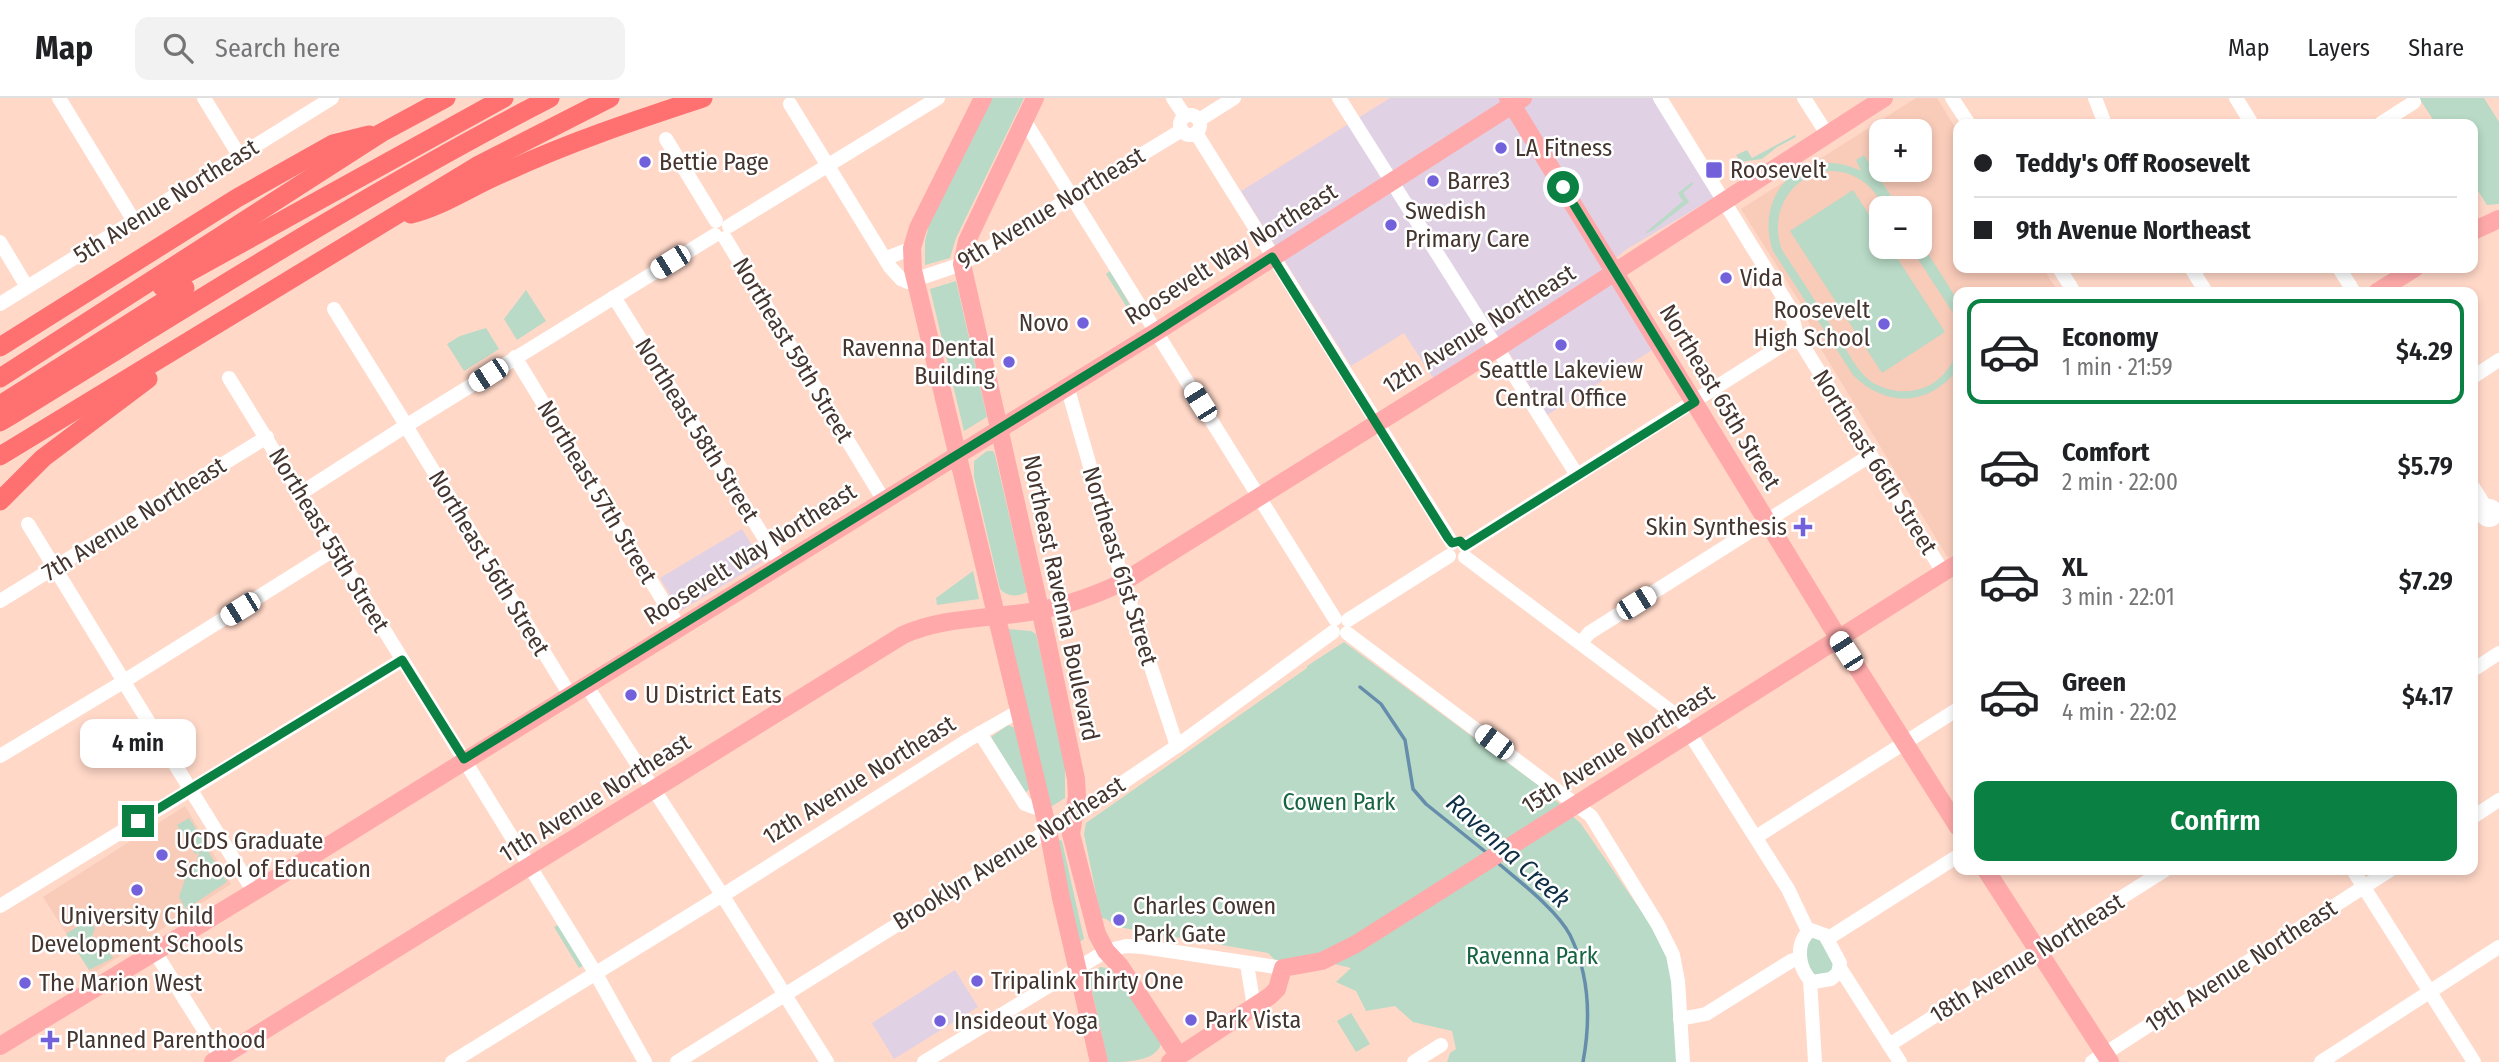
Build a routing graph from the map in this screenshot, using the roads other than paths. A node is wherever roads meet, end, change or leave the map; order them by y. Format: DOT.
graph roads {
  1 [pos="59,98"];
  2 [pos="204,98"];
  3 [pos="332,98"];
  4 [pos="446,98"];
  5 [pos="504,98"];
  6 [pos="550,98"];
  7 [pos="610,98"];
  8 [pos="703,98"];
  9 [pos="938,98"];
  10 [pos="983,98"];
  11 [pos="1035,98"];
  12 [pos="1173,98"];
  13 [pos="1234,98"];
  14 [pos="1339,98"];
  15 [pos="1660,98"];
  16 [pos="1804,98"];
  17 [pos="1884,98"];
  18 [pos="1952,98"];
  19 [pos="2095,98"];
  20 [pos="2236,98"];
  21 [pos="1514,100"];
  22 [pos="2414,102"];
  23 [pos="790,104"];
  24 [pos="1966,119"];
  25 [pos="2103,119"];
  26 [pos="2249,119"];
  27 [pos="2388,119"];
  28 [pos="1024,120"];
  29 [pos="1190,125"];
  30 [pos="381,133"];
  31 [pos="1827,134"];
  32 [pos="666,139"];
  33 [pos="239,155"];
  34 [pos="828,165"];
  35 [pos="1391,182"];
  36 [pos="1073,198"];
  37 [pos="1724,201"];
  38 [pos="309,207"];
  39 [pos="2499,219"];
  40 [pos="134,222"];
  41 [pos="379,223"];
  42 [pos="2478,229"];
  43 [pos="721,230"];
  44 [pos="0,242"];
  45 [pos="912,248"];
  46 [pos="1272,257"];
  47 [pos="887,258"];
  48 [pos="962,264"];
  49 [pos="1615,271"];
  50 [pos="2408,273"];
  51 [pos="917,280"];
  52 [pos="27,287"];
  53 [pos="2386,287"];
  54 [pos="614,297"];
  55 [pos="0,304"];
  56 [pos="334,309"];
  57 [pos="101,311"];
  58 [pos="229,316"];
  59 [pos="1156,332"];
  60 [pos="1797,336"];
  61 [pos="0,345"];
  62 [pos="1496,349"];
  63 [pos="515,357"];
  64 [pos="2499,360"];
  65 [pos="2478,374"];
  66 [pos="0,378"];
  67 [pos="229,378"];
  68 [pos="1067,386"];
  69 [pos="1695,402"];
  70 [pos="0,405"];
  71 [pos="0,422"];
  72 [pos="1376,423"];
  73 [pos="406,425"];
  74 [pos="999,428"];
  75 [pos="267,438"];
  76 [pos="958,453"];
  77 [pos="1871,455"];
  78 [pos="0,456"];
  79 [pos="1577,475"];
  80 [pos="301,493"];
  81 [pos="2478,496"];
  82 [pos="1258,497"];
  83 [pos="883,499"];
  84 [pos="0,501"];
  85 [pos="2490,516"];
  86 [pos="1767,521"];
  87 [pos="28,524"];
  88 [pos="335,549"];
  89 [pos="1458,551"];
  90 [pos="780,563"];
  91 [pos="1953,566"];
  92 [pos="54,568"];
  93 [pos="1943,572"];
  94 [pos="1123,582"];
  95 [pos="0,601"];
  96 [pos="1040,610"];
  97 [pos="1016,614"];
  98 [pos="996,616"];
  99 [pos="1341,626"];
  100 [pos="680,627"];
  101 [pos="1839,639"];
  102 [pos="1581,643"];
  103 [pos="2499,653"];
  104 [pos="402,660"];
  105 [pos="2478,667"];
  106 [pos="124,681"];
  107 [pos="586,685"];
  108 [pos="570,695"];
  109 [pos="1018,711"];
  110 [pos="1953,712"];
  111 [pos="980,733"];
  112 [pos="1689,734"];
  113 [pos="1905,743"];
  114 [pos="1177,746"];
  115 [pos="0,757"];
  116 [pos="464,759"];
  117 [pos="191,789"];
  118 [pos="655,790"];
  119 [pos="2499,800"];
  120 [pos="1577,803"];
  121 [pos="1042,810"];
  122 [pos="1074,814"];
  123 [pos="2478,814"];
  124 [pos="1953,819"];
  125 [pos="1048,830"];
  126 [pos="1756,837"];
  127 [pos="1953,859"];
  128 [pos="531,867"];
  129 [pos="1989,875"];
  130 [pos="2157,875"];
  131 [pos="2356,875"];
  132 [pos="2382,875"];
  133 [pos="2364,887"];
  134 [pos="254,892"];
  135 [pos="722,896"];
  136 [pos="0,906"];
  137 [pos="1808,931"];
  138 [pos="1827,939"];
  139 [pos="2499,947"];
  140 [pos="155,951"];
  141 [pos="1106,951"];
  142 [pos="2038,951"];
  143 [pos="1800,958"];
  144 [pos="1247,964"];
  145 [pos="1077,967"];
  146 [pos="1283,968"];
  147 [pos="1840,968"];
  148 [pos="596,974"];
  149 [pos="1810,980"];
  150 [pos="2430,992"];
  151 [pos="785,994"];
  152 [pos="1254,1007"];
  153 [pos="1680,1019"];
  154 [pos="1440,1045"];
  155 [pos="1889,1045"];
  156 [pos="0,1046"];
  157 [pos="1174,1059"];
  158 [pos="2103,1059"];
  159 [pos="219,1060"];
  160 [pos="452,1062"];
  161 [pos="645,1062"];
  162 [pos="677,1062"];
  163 [pos="827,1062"];
  164 [pos="923,1062"];
  165 [pos="1099,1062"];
  166 [pos="1414,1062"];
  167 [pos="1683,1062"];
  168 [pos="1815,1062"];
  169 [pos="1900,1062"];
  170 [pos="2320,1062"];
  171 [pos="2474,1062"];
  1 -- 40 [label="street"];
  2 -- 33 [label="street"];
  3 -- 33 [label="street, 5th Avenue Northeast"];
  4 -- 30 [label="highway"];
  5 -- 38 [label="highway"];
  6 -- 71 [label="highway"];
  7 -- 41 [label="highway"];
  8 -- 41 [label="highway"];
  9 -- 34 [label="street"];
  10 -- 45 [label="main road"];
  11 -- 28 [label="main road, Northeast Ravenna Boulevard"];
  12 -- 29 [label="street"];
  13 -- 29 [label="street, 9th Avenue Northeast"];
  14 -- 35 [label="street"];
  15 -- 37 [label="street, Northeast 66th Street"];
  16 -- 31 [label="street"];
  17 -- 31 [label="main road, 12th Avenue Northeast"];
  18 -- 24 [label="street"];
  19 -- 25 [label="street"];
  20 -- 26 [label="street"];
  21 -- 35 [label="main road, Roosevelt Way Northeast"];
  21 -- 49 [label="main road, Northeast 65th Street"];
  22 -- 27 [label="street"];
  23 -- 34 [label="street"];
  28 -- 36 [label="street"];
  28 -- 48 [label="main road, Northeast Ravenna Boulevard"];
  29 -- 36 [label="street, 9th Avenue Northeast"];
  29 -- 46 [label="street"];
  30 -- 57 [label="highway"];
  30 -- 61 [label="highway"];
  31 -- 37 [label="main road, 12th Avenue Northeast"];
  32 -- 43 [label="street, Northeast 59th Street"];
  33 -- 40 [label="street, 5th Avenue Northeast"];
  34 -- 43 [label="street"];
  34 -- 47 [label="street"];
  35 -- 46 [label="main road, Roosevelt Way Northeast"];
  35 -- 62 [label="street"];
  36 -- 48 [label="street, 9th Avenue Northeast"];
  36 -- 59 [label="street"];
  37 -- 49 [label="main road, 12th Avenue Northeast"];
  37 -- 60 [label="street, Northeast 66th Street"];
  38 -- 57 [label="highway"];
  38 -- 70 [label="highway"];
  39 -- 42 [label="main road"];
  40 -- 52 [label="street, 5th Avenue Northeast"];
  41 -- 58 [label="highway"];
  43 -- 54 [label="street"];
  43 -- 83 [label="street, Northeast 59th Street"];
  44 -- 52 [label="street"];
  45 -- 47 [label="street"];
  45 -- 51 [label="main road"];
  46 -- 59 [label="main road, Roosevelt Way Northeast"];
  46 -- 72 [label="street"];
  47 -- 51 [label="street"];
  48 -- 51 [label="street, 9th Avenue Northeast"];
  48 -- 74 [label="main road, Northeast Ravenna Boulevard"];
  49 -- 62 [label="main road, 12th Avenue Northeast"];
  49 -- 69 [label="main road, Northeast 65th Street"];
  50 -- 53 [label="main road"];
  51 -- 76 [label="main road"];
  52 -- 55 [label="street, 5th Avenue Northeast"];
  54 -- 63 [label="street"];
  54 -- 90 [label="street, Northeast 58th Street"];
  56 -- 73 [label="street, Northeast 56th Street"];
  57 -- 66 [label="highway"];
  58 -- 78 [label="highway"];
  58 -- 84 [label="highway"];
  59 -- 68 [label="main road, Roosevelt Way Northeast"];
  59 -- 82 [label="street"];
  60 -- 69 [label="street, Brooklyn Avenue Northeast"];
  60 -- 77 [label="street, Northeast 66th Street"];
  62 -- 72 [label="main road, 12th Avenue Northeast"];
  62 -- 79 [label="street"];
  63 -- 73 [label="street"];
  63 -- 100 [label="street, Northeast 57th Street"];
  64 -- 65 [label="street"];
  67 -- 75 [label="street, Northeast 55th Street"];
  68 -- 74 [label="main road, Roosevelt Way Northeast"];
  68 -- 94 [label="street, Northeast 61st Street"];
  69 -- 79 [label="street, Brooklyn Avenue Northeast"];
  69 -- 86 [label="main road, Northeast 65th Street"];
  72 -- 82 [label="main road, 12th Avenue Northeast"];
  72 -- 89 [label="street"];
  73 -- 80 [label="street"];
  73 -- 108 [label="street, Northeast 56th Street"];
  74 -- 76 [label="main road, Roosevelt Way Northeast"];
  74 -- 96 [label="main road, Northeast Ravenna Boulevard"];
  75 -- 80 [label="street, Northeast 55th Street"];
  75 -- 92 [label="street, 7th Avenue Northeast"];
  76 -- 83 [label="main road, Roosevelt Way Northeast"];
  76 -- 98 [label="main road"];
  77 -- 86 [label="street"];
  77 -- 93 [label="street, Northeast 66th Street"];
  79 -- 89 [label="street, Brooklyn Avenue Northeast"];
  80 -- 88 [label="street, Northeast 55th Street"];
  81 -- 85 [label="street"];
  82 -- 94 [label="main road, 12th Avenue Northeast"];
  82 -- 99 [label="street"];
  83 -- 90 [label="main road, Roosevelt Way Northeast"];
  86 -- 101 [label="main road, Northeast 65th Street"];
  86 -- 102 [label="street"];
  87 -- 92 [label="street"];
  88 -- 104 [label="street, Northeast 55th Street"];
  88 -- 106 [label="street"];
  89 -- 99 [label="street, Brooklyn Avenue Northeast"];
  89 -- 102 [label="street"];
  90 -- 100 [label="main road, Roosevelt Way Northeast"];
  91 -- 93 [label="main road, 15th Avenue Northeast"];
  92 -- 95 [label="street, 7th Avenue Northeast"];
  92 -- 106 [label="street"];
  93 -- 101 [label="main road, 15th Avenue Northeast"];
  94 -- 96 [label="main road, 12th Avenue Northeast"];
  94 -- 114 [label="street, Northeast 61st Street"];
  96 -- 97 [label="main road, 12th Avenue Northeast"];
  96 -- 122 [label="main road, Northeast Ravenna Boulevard"];
  97 -- 98 [label="main road, 11th Avenue Northeast"];
  98 -- 109 [label="main road"];
  98 -- 118 [label="main road, 11th Avenue Northeast"];
  99 -- 114 [label="street, Brooklyn Avenue Northeast"];
  99 -- 120 [label="street"];
  100 -- 107 [label="main road, Roosevelt Way Northeast"];
  101 -- 112 [label="main road, 15th Avenue Northeast"];
  101 -- 113 [label="main road, Northeast 65th Street"];
  102 -- 112 [label="street"];
  103 -- 105 [label="street"];
  104 -- 116 [label="street, Northeast 55th Street"];
  104 -- 117 [label="street"];
  106 -- 115 [label="street"];
  106 -- 117 [label="street"];
  107 -- 108 [label="main road, Roosevelt Way Northeast"];
  107 -- 118 [label="street"];
  108 -- 116 [label="main road, Roosevelt Way Northeast"];
  109 -- 111 [label="street, 12th Avenue Northeast"];
  109 -- 121 [label="main road"];
  110 -- 113 [label="street"];
  111 -- 121 [label="street"];
  111 -- 135 [label="street, 12th Avenue Northeast"];
  112 -- 120 [label="main road, 15th Avenue Northeast"];
  112 -- 126 [label="street"];
  113 -- 124 [label="main road, Northeast 65th Street"];
  113 -- 126 [label="street"];
  114 -- 122 [label="street, Brooklyn Avenue Northeast"];
  116 -- 128 [label="street, Northeast 55th Street"];
  116 -- 134 [label="main road, Roosevelt Way Northeast"];
  117 -- 134 [label="street"];
  117 -- 136 [label="street"];
  118 -- 128 [label="main road, 11th Avenue Northeast"];
  118 -- 135 [label="street"];
  119 -- 123 [label="street"];
  120 -- 146 [label="main road, 15th Avenue Northeast"];
  120 -- 153 [label="street"];
  121 -- 125 [label="main road"];
  122 -- 125 [label="street, Brooklyn Avenue Northeast"];
  122 -- 141 [label="main road, Northeast Ravenna Boulevard"];
  125 -- 145 [label="main road"];
  125 -- 151 [label="street, Brooklyn Avenue Northeast"];
  126 -- 137 [label="street"];
  127 -- 138 [label="street"];
  128 -- 148 [label="street, Northeast 55th Street"];
  128 -- 159 [label="main road, 11th Avenue Northeast"];
  129 -- 142 [label="main road"];
  130 -- 142 [label="street, 18th Avenue Northeast"];
  131 -- 133 [label="street"];
  132 -- 133 [label="street, 19th Avenue Northeast"];
  133 -- 150 [label="street"];
  133 -- 158 [label="street, 19th Avenue Northeast"];
  134 -- 140 [label="main road, Roosevelt Way Northeast"];
  135 -- 148 [label="street, 12th Avenue Northeast"];
  135 -- 151 [label="street"];
  137 -- 138 [label="street"];
  137 -- 143 [label="street"];
  138 -- 147 [label="street"];
  139 -- 150 [label="street"];
  140 -- 156 [label="main road, Roosevelt Way Northeast"];
  140 -- 159 [label="street"];
  141 -- 144 [label="street"];
  141 -- 145 [label="street"];
  141 -- 157 [label="main road, Northeast Ravenna Boulevard"];
  142 -- 155 [label="street, 18th Avenue Northeast"];
  142 -- 158 [label="main road"];
  143 -- 149 [label="street"];
  143 -- 153 [label="street"];
  144 -- 146 [label="street"];
  144 -- 152 [label="street"];
  145 -- 164 [label="street"];
  145 -- 165 [label="main road"];
  146 -- 152 [label="main road"];
  147 -- 149 [label="street"];
  147 -- 155 [label="street"];
  148 -- 160 [label="street, 12th Avenue Northeast"];
  148 -- 161 [label="street, Northeast 55th Street"];
  149 -- 168 [label="street"];
  150 -- 170 [label="street"];
  150 -- 171 [label="street"];
  151 -- 162 [label="street, Brooklyn Avenue Northeast"];
  151 -- 163 [label="street"];
  152 -- 157 [label="main road"];
  153 -- 167 [label="street"];
  154 -- 166 [label="street"];
  155 -- 169 [label="street"];
}
